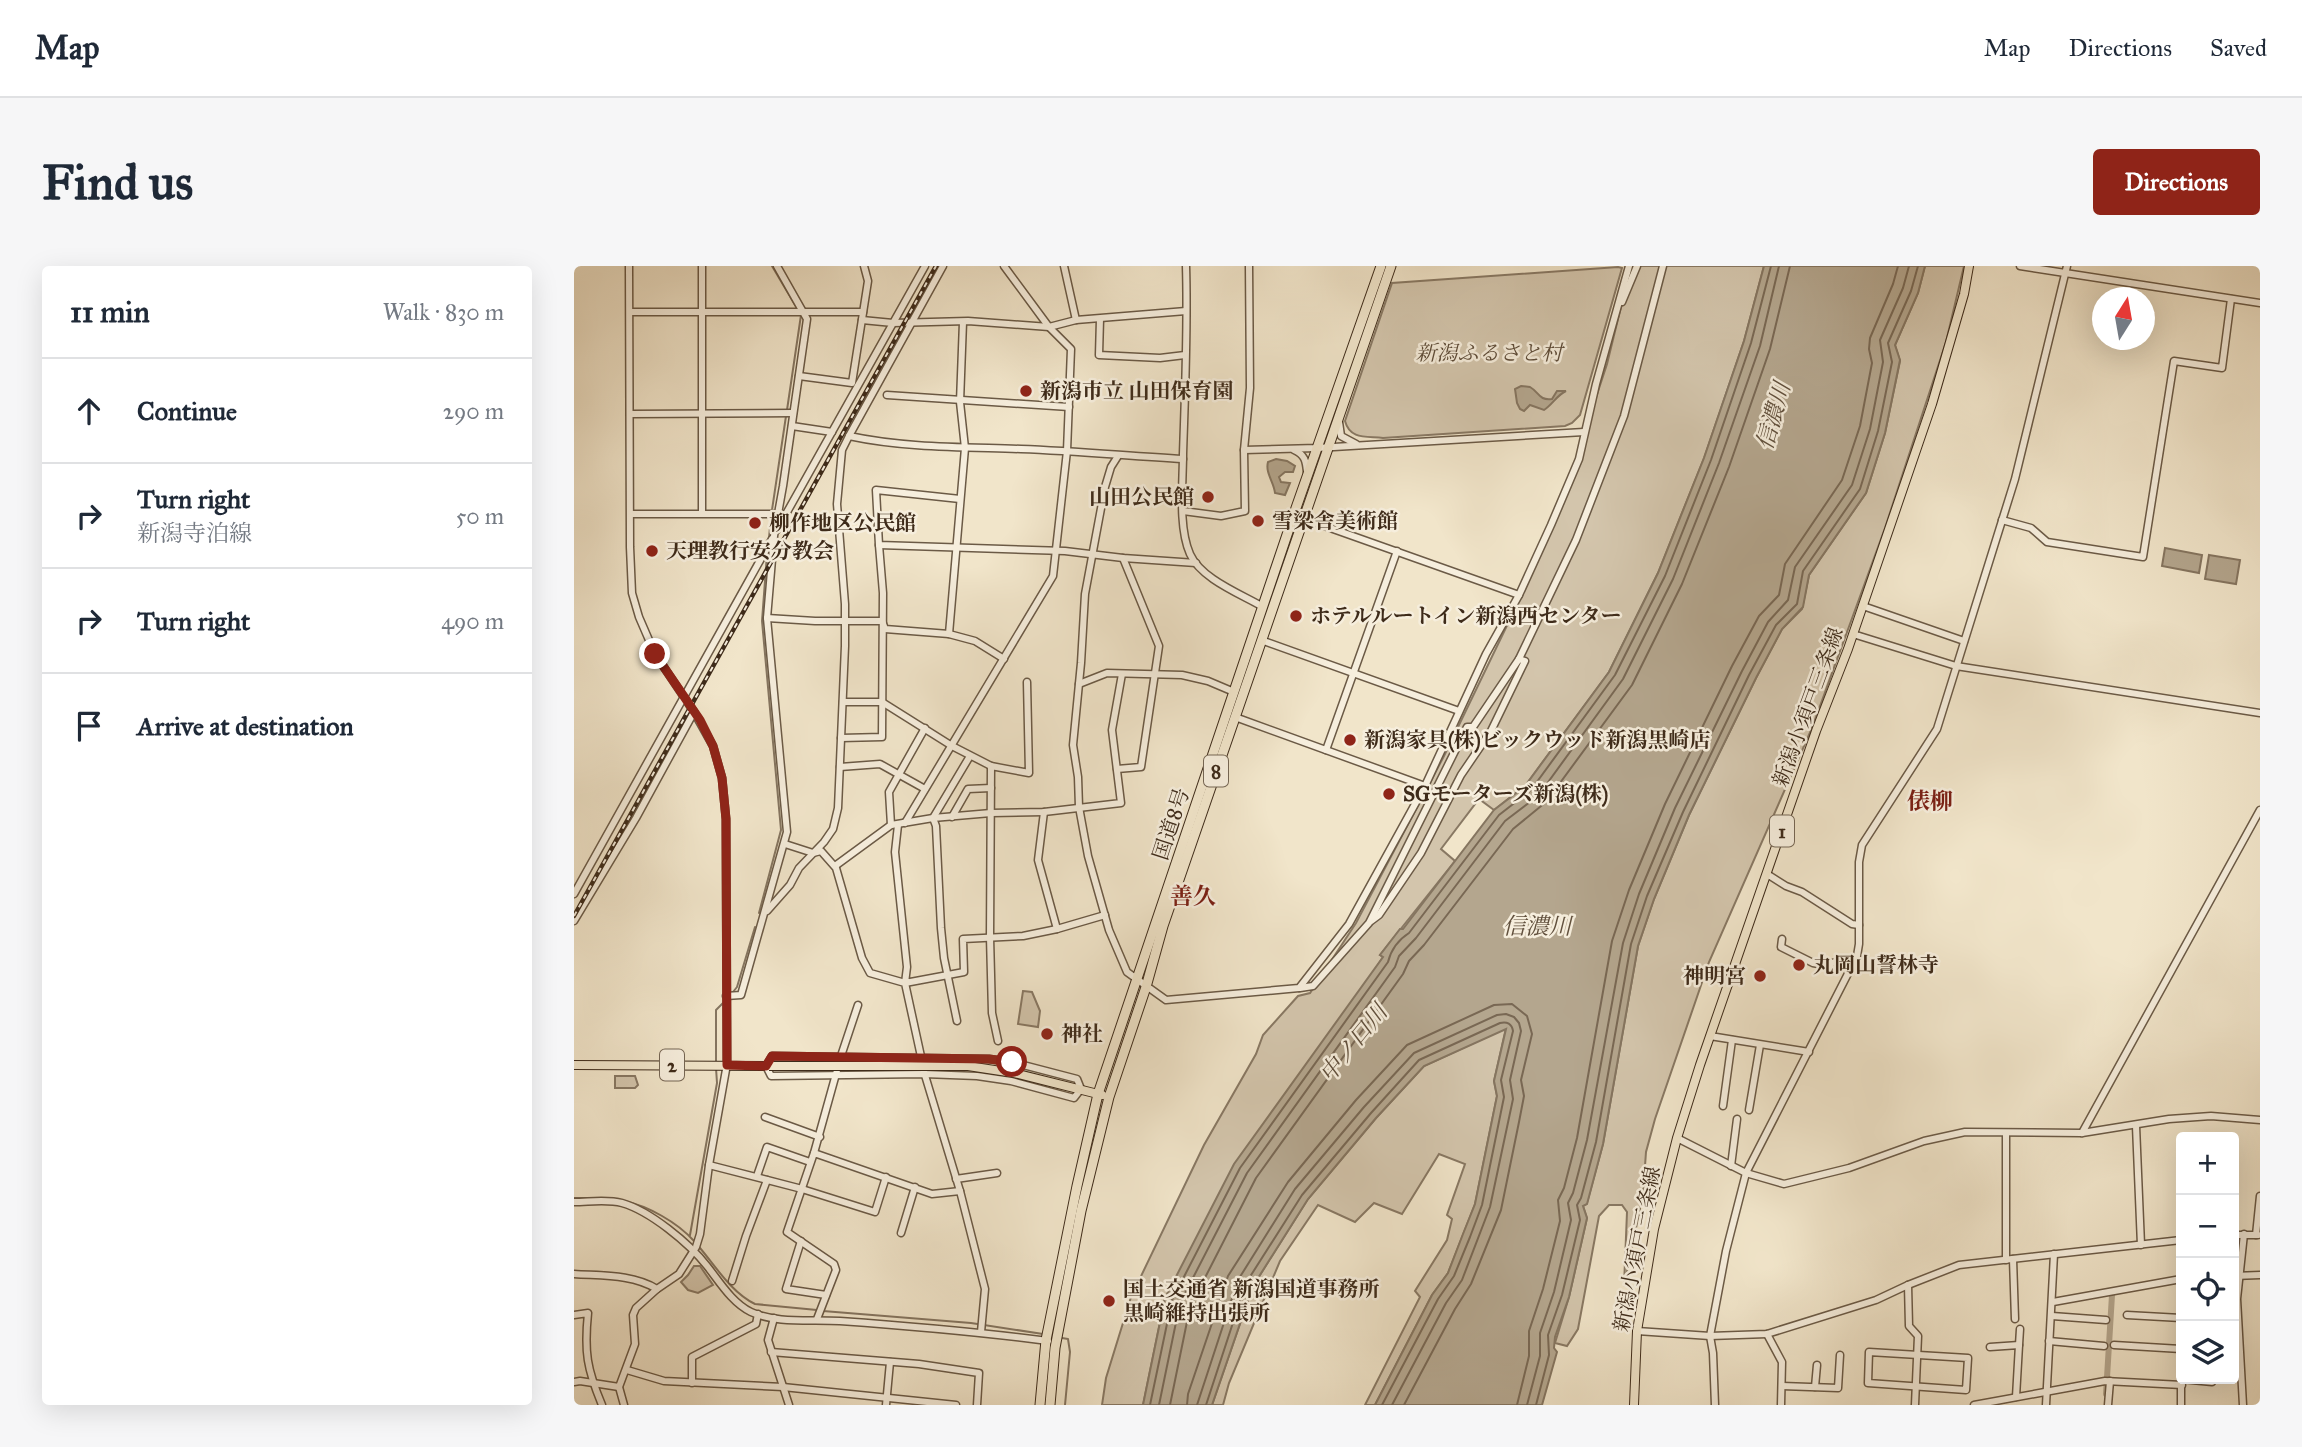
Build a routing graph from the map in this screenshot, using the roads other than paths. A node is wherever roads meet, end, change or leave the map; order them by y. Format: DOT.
graph roads {
  1 [pos="629,266"];
  2 [pos="702,266"];
  3 [pos="777,266"];
  4 [pos="864,266"];
  5 [pos="925,266"];
  6 [pos="943,266"];
  7 [pos="1004,266"];
  8 [pos="1064,266"];
  9 [pos="1186,266"];
  10 [pos="1249,266"];
  11 [pos="1381,266"];
  12 [pos="1391,266"];
  13 [pos="1629,266"];
  14 [pos="1637,266"];
  15 [pos="1663,266"];
  16 [pos="1969,266"];
  17 [pos="2020,266"];
  18 [pos="2066,270"];
  19 [pos="2231,299"];
  20 [pos="2260,303"];
  21 [pos="805,311"];
  22 [pos="1186,311"];
  23 [pos="630,312"];
  24 [pos="702,312"];
  25 [pos="863,312"];
  26 [pos="1614,319"];
  27 [pos="862,320"];
  28 [pos="1076,320"];
  29 [pos="1100,320"];
  30 [pos="912,322"];
  31 [pos="962,322"];
  32 [pos="893,323"];
  33 [pos="1049,327"];
  34 [pos="1185,355"];
  35 [pos="799,376"];
  36 [pos="887,395"];
  37 [pos="960,402"];
  38 [pos="1069,407"];
  39 [pos="703,413"];
  40 [pos="793,413"];
  41 [pos="631,414"];
  42 [pos="1339,417"];
  43 [pos="792,426"];
  44 [pos="832,432"];
  45 [pos="1584,432"];
  46 [pos="849,436"];
  47 [pos="1362,445"];
  48 [pos="965,447"];
  49 [pos="1328,447"];
  50 [pos="1317,448"];
  51 [pos="1291,449"];
  52 [pos="1244,450"];
  53 [pos="1067,451"];
  54 [pos="1118,456"];
  55 [pos="1183,459"];
  56 [pos="1307,477"];
  57 [pos="960,499"];
  58 [pos="1183,511"];
  59 [pos="702,513"];
  60 [pos="631,514"];
  61 [pos="779,514"];
  62 [pos="1293,515"];
  63 [pos="1304,518"];
  64 [pos="2002,520"];
  65 [pos="774,536"];
  66 [pos="879,545"];
  67 [pos="956,549"];
  68 [pos="1056,551"];
  69 [pos="1397,551"];
  70 [pos="1093,555"];
  71 [pos="1123,558"];
  72 [pos="1196,563"];
  73 [pos="1519,595"];
  74 [pos="1863,606"];
  75 [pos="1267,609"];
  76 [pos="767,618"];
  77 [pos="843,621"];
  78 [pos="882,621"];
  79 [pos="949,634"];
  80 [pos="1853,634"];
  81 [pos="1261,640"];
  82 [pos="1964,641"];
  83 [pos="1534,657"];
  84 [pos="1004,659"];
  85 [pos="1522,660"];
  86 [pos="1956,666"];
  87 [pos="1353,673"];
  88 [pos="1122,674"];
  89 [pos="1156,675"];
  90 [pos="1027,681"];
  91 [pos="1079,684"];
  92 [pos="1234,692"];
  93 [pos="684,698"];
  94 [pos="843,702"];
  95 [pos="882,702"];
  96 [pos="1459,711"];
  97 [pos="694,712"];
  98 [pos="2260,713"];
  99 [pos="1235,717"];
  100 [pos="925,728"];
  101 [pos="841,738"];
  102 [pos="952,746"];
  103 [pos="1326,750"];
  104 [pos="970,755"];
  105 [pos="991,766"];
  106 [pos="839,767"];
  107 [pos="1117,769"];
  108 [pos="898,773"];
  109 [pos="1425,786"];
  110 [pos="991,788"];
  111 [pos="925,789"];
  112 [pos="1079,807"];
  113 [pos="2260,810"];
  114 [pos="1044,812"];
  115 [pos="991,813"];
  116 [pos="952,817"];
  117 [pos="933,818"];
  118 [pos="898,824"];
  119 [pos="2252,825"];
  120 [pos="2260,829"];
  121 [pos="785,844"];
  122 [pos="813,853"];
  123 [pos="835,866"];
  124 [pos="1767,874"];
  125 [pos="574,894"];
  126 [pos="766,912"];
  127 [pos="1105,915"];
  128 [pos="574,921"];
  129 [pos="1369,923"];
  130 [pos="1860,925"];
  131 [pos="1056,929"];
  132 [pos="990,937"];
  133 [pos="1782,939"];
  134 [pos="1856,957"];
  135 [pos="947,975"];
  136 [pos="1137,979"];
  137 [pos="905,983"];
  138 [pos="1146,987"];
  139 [pos="1296,989"];
  140 [pos="726,996"];
  141 [pos="858,1005"];
  142 [pos="957,1021"];
  143 [pos="1710,1036"];
  144 [pos="1732,1040"];
  145 [pos="998,1041"];
  146 [pos="1760,1045"];
  147 [pos="1809,1052"];
  148 [pos="841,1056"];
  149 [pos="921,1058"];
  150 [pos="574,1065"];
  151 [pos="727,1065"];
  152 [pos="768,1066"];
  153 [pos="924,1074"];
  154 [pos="836,1076"];
  155 [pos="1080,1089"];
  156 [pos="1098,1094"];
  157 [pos="1109,1097"];
  158 [pos="1723,1106"];
  159 [pos="1749,1110"];
  160 [pos="765,1117"];
  161 [pos="1737,1119"];
  162 [pos="2260,1121"];
  163 [pos="2136,1125"];
  164 [pos="2006,1133"];
  165 [pos="2082,1133"];
  166 [pos="820,1137"];
  167 [pos="1677,1138"];
  168 [pos="814,1153"];
  169 [pos="810,1162"];
  170 [pos="709,1165"];
  171 [pos="1731,1166"];
  172 [pos="997,1173"];
  173 [pos="1746,1174"];
  174 [pos="757,1176"];
  175 [pos="886,1177"];
  176 [pos="956,1179"];
  177 [pos="767,1180"];
  178 [pos="915,1188"];
  179 [pos="802,1189"];
  180 [pos="960,1191"];
  181 [pos="2260,1196"];
  182 [pos="574,1202"];
  183 [pos="901,1233"];
  184 [pos="2239,1234"];
  185 [pos="2244,1234"];
  186 [pos="2258,1235"];
  187 [pos="801,1241"];
  188 [pos="2176,1241"];
  189 [pos="2141,1245"];
  190 [pos="694,1252"];
  191 [pos="2054,1254"];
  192 [pos="2009,1260"];
  193 [pos="2239,1260"];
  194 [pos="574,1274"];
  195 [pos="2260,1275"];
  196 [pos="2239,1276"];
  197 [pos="2176,1280"];
  198 [pos="732,1281"];
  199 [pos="1908,1285"];
  200 [pos="657,1289"];
  201 [pos="826,1295"];
  202 [pos="2053,1303"];
  203 [pos="758,1314"];
  204 [pos="574,1315"];
  205 [pos="2127,1315"];
  206 [pos="2052,1316"];
  207 [pos="774,1318"];
  208 [pos="2176,1318"];
  209 [pos="817,1319"];
  210 [pos="2015,1319"];
  211 [pos="2106,1320"];
  212 [pos="2020,1329"];
  213 [pos="1637,1331"];
  214 [pos="981,1332"];
  215 [pos="1767,1334"];
  216 [pos="1710,1336"];
  217 [pos="1046,1340"];
  218 [pos="2049,1341"];
  219 [pos="1056,1342"];
  220 [pos="2020,1345"];
  221 [pos="2114,1345"];
  222 [pos="2104,1346"];
  223 [pos="1990,1347"];
  224 [pos="1968,1348"];
  225 [pos="2176,1349"];
  226 [pos="771,1352"];
  227 [pos="1917,1354"];
  228 [pos="1840,1355"];
  229 [pos="1968,1357"];
  230 [pos="890,1362"];
  231 [pos="1817,1365"];
  232 [pos="627,1370"];
  233 [pos="2239,1370"];
  234 [pos="2110,1381"];
  235 [pos="2176,1381"];
  236 [pos="574,1382"];
  237 [pos="692,1382"];
  238 [pos="592,1383"];
  239 [pos="2181,1384"];
  240 [pos="1782,1386"];
  241 [pos="619,1387"];
  242 [pos="783,1387"];
  243 [pos="1815,1387"];
  244 [pos="1916,1387"];
  245 [pos="2047,1392"];
  246 [pos="2016,1397"];
  247 [pos="887,1402"];
  248 [pos="602,1405"];
  249 [pos="624,1405"];
  250 [pos="789,1405"];
  251 [pos="956,1405"];
  252 [pos="977,1405"];
  253 [pos="1041,1405"];
  254 [pos="1050,1405"];
  255 [pos="1634,1405"];
  256 [pos="1715,1405"];
  257 [pos="1781,1405"];
  258 [pos="1915,1405"];
  259 [pos="1978,1405"];
  260 [pos="2046,1405"];
  261 [pos="2108,1405"];
  262 [pos="2181,1405"];
  263 [pos="2243,1405"];
  1 -- 23 [label="street"];
  2 -- 24 [label="street"];
  3 -- 21 [label="street"];
  4 -- 25 [label="street"];
  5 -- 32 [label="street"];
  6 -- 30 [label="street"];
  7 -- 33 [label="street"];
  8 -- 28 [label="street"];
  9 -- 22 [label="street"];
  10 -- 52 [label="street"];
  11 -- 50 [label="highway, 国道8号 / 8"];
  12 -- 42 [label="highway, 国道8号 / 8"];
  13 -- 26 [label="street"];
  14 -- 26 [label="street"];
  15 -- 85 [label="street"];
  16 -- 74 [label="main road, 新潟小須戸三条線 / 1"];
  17 -- 18 [label="street"];
  18 -- 19 [label="street"];
  18 -- 64 [label="street"];
  19 -- 20 [label="street"];
  19 -- 64 [label="street"];
  21 -- 24 [label="street"];
  21 -- 25 [label="street"];
  21 -- 35 [label="street"];
  22 -- 29 [label="street"];
  22 -- 34 [label="street"];
  23 -- 24 [label="street"];
  23 -- 41 [label="street"];
  24 -- 39 [label="street"];
  25 -- 27 [label="street"];
  26 -- 45 [label="street"];
  27 -- 32 [label="street"];
  27 -- 35 [label="street"];
  28 -- 29 [label="street"];
  28 -- 33 [label="street"];
  29 -- 34 [label="street"];
  30 -- 31 [label="street"];
  30 -- 32 [label="street"];
  30 -- 46 [label="street"];
  31 -- 33 [label="street"];
  31 -- 37 [label="street"];
  32 -- 44 [label="street"];
  33 -- 38 [label="street"];
  34 -- 55 [label="street"];
  35 -- 40 [label="street"];
  36 -- 37 [label="street"];
  37 -- 38 [label="street"];
  37 -- 48 [label="street"];
  38 -- 53 [label="street"];
  39 -- 40 [label="street"];
  39 -- 41 [label="street"];
  39 -- 59 [label="street"];
  40 -- 43 [label="street"];
  41 -- 60 [label="street"];
  42 -- 47 [label="street"];
  42 -- 49 [label="highway, 国道8号 / 8"];
  43 -- 44 [label="street"];
  43 -- 61 [label="street"];
  44 -- 65 [label="street"];
  45 -- 47 [label="street"];
  45 -- 73 [label="street"];
  46 -- 48 [label="street"];
  46 -- 77 [label="street"];
  47 -- 49 [label="street"];
  48 -- 53 [label="street"];
  48 -- 57 [label="street"];
  49 -- 50 [label="street"];
  49 -- 63 [label="highway, 国道8号 / 8"];
  50 -- 51 [label="street"];
  50 -- 56 [label="highway, 国道8号 / 8"];
  51 -- 52 [label="street"];
  51 -- 56 [label="street"];
  52 -- 58 [label="street"];
  53 -- 54 [label="street"];
  53 -- 68 [label="street"];
  54 -- 55 [label="street"];
  54 -- 70 [label="street"];
  55 -- 58 [label="street"];
  56 -- 62 [label="highway, 国道8号 / 8"];
  57 -- 66 [label="street"];
  57 -- 67 [label="street"];
  58 -- 72 [label="street"];
  59 -- 60 [label="street"];
  59 -- 61 [label="street"];
  60 -- 93 [label="street"];
  61 -- 65 [label="street"];
  62 -- 63 [label="street"];
  62 -- 75 [label="highway, 国道8号 / 8"];
  63 -- 69 [label="street"];
  63 -- 75 [label="highway, 国道8号 / 8"];
  64 -- 82 [label="street"];
  65 -- 76 [label="street"];
  65 -- 93 [label="street"];
  66 -- 67 [label="street"];
  66 -- 78 [label="street"];
  67 -- 68 [label="street"];
  67 -- 79 [label="street"];
  68 -- 70 [label="street"];
  68 -- 84 [label="street"];
  69 -- 73 [label="street"];
  69 -- 87 [label="street"];
  70 -- 71 [label="street"];
  70 -- 91 [label="street"];
  71 -- 72 [label="street"];
  71 -- 89 [label="street"];
  72 -- 75 [label="street"];
  73 -- 96 [label="street"];
  74 -- 80 [label="main road, 新潟小須戸三条線 / 1"];
  74 -- 82 [label="street"];
  75 -- 81 [label="highway, 国道8号 / 8"];
  75 -- 92 [label="highway, 国道8号 / 8"];
  76 -- 77 [label="street"];
  76 -- 121 [label="street"];
  77 -- 78 [label="street"];
  77 -- 94 [label="street"];
  78 -- 79 [label="street"];
  78 -- 95 [label="street"];
  79 -- 84 [label="street"];
  80 -- 86 [label="street"];
  80 -- 124 [label="main road, 新潟小須戸三条線 / 1"];
  81 -- 87 [label="street"];
  81 -- 99 [label="highway, 国道8号 / 8"];
  82 -- 86 [label="street"];
  83 -- 85 [label="street"];
  84 -- 102 [label="street"];
  85 -- 129 [label="street"];
  85 -- 129 [label="street"];
  86 -- 98 [label="street"];
  86 -- 130 [label="street"];
  87 -- 96 [label="street"];
  87 -- 103 [label="street"];
  88 -- 89 [label="street"];
  88 -- 91 [label="street"];
  88 -- 107 [label="street"];
  89 -- 92 [label="street"];
  89 -- 107 [label="street"];
  90 -- 105 [label="street"];
  91 -- 112 [label="street"];
  92 -- 136 [label="highway, 国道8号 / 8"];
  93 -- 97 [label="street"];
  93 -- 125 [label="street"];
  94 -- 95 [label="street"];
  94 -- 101 [label="street"];
  95 -- 100 [label="street"];
  95 -- 101 [label="street"];
  96 -- 109 [label="street"];
  97 -- 128 [label="street"];
  97 -- 140 [label="street"];
  99 -- 103 [label="street"];
  99 -- 138 [label="highway, 国道8号 / 8"];
  100 -- 102 [label="street"];
  100 -- 108 [label="street"];
  101 -- 106 [label="street"];
  102 -- 104 [label="street"];
  102 -- 111 [label="street"];
  103 -- 109 [label="street"];
  104 -- 105 [label="street"];
  104 -- 117 [label="street"];
  105 -- 110 [label="street"];
  106 -- 108 [label="street"];
  106 -- 122 [label="street"];
  107 -- 112 [label="street"];
  108 -- 111 [label="street"];
  108 -- 118 [label="street"];
  109 -- 139 [label="street"];
  110 -- 115 [label="street"];
  110 -- 116 [label="street"];
  111 -- 118 [label="street"];
  112 -- 114 [label="street"];
  112 -- 127 [label="street"];
  113 -- 119 [label="street"];
  114 -- 115 [label="street"];
  114 -- 131 [label="street"];
  115 -- 116 [label="street"];
  115 -- 132 [label="street"];
  116 -- 117 [label="street"];
  117 -- 118 [label="street"];
  117 -- 135 [label="street"];
  118 -- 123 [label="street"];
  118 -- 137 [label="street"];
  119 -- 120 [label="street"];
  119 -- 165 [label="street"];
  121 -- 122 [label="street"];
  121 -- 126 [label="street"];
  122 -- 123 [label="street"];
  122 -- 126 [label="street"];
  123 -- 137 [label="street"];
  124 -- 130 [label="street"];
  124 -- 143 [label="main road, 新潟小須戸三条線 / 1"];
  126 -- 140 [label="street"];
  127 -- 131 [label="street"];
  127 -- 136 [label="street"];
  129 -- 139 [label="street"];
  130 -- 134 [label="street"];
  131 -- 132 [label="street"];
  132 -- 135 [label="street"];
  132 -- 145 [label="street"];
  133 -- 134 [label="street"];
  134 -- 147 [label="street"];
  135 -- 137 [label="street"];
  135 -- 142 [label="street"];
  136 -- 138 [label="street"];
  136 -- 156 [label="highway, 国道8号 / 8"];
  137 -- 149 [label="street"];
  138 -- 139 [label="street"];
  138 -- 157 [label="highway, 国道8号 / 8"];
  140 -- 151 [label="street"];
  141 -- 148 [label="street"];
  143 -- 144 [label="street"];
  143 -- 167 [label="main road, 新潟小須戸三条線 / 1"];
  144 -- 146 [label="street"];
  144 -- 158 [label="street"];
  146 -- 147 [label="street"];
  146 -- 159 [label="street"];
  147 -- 173 [label="street"];
  148 -- 149 [label="street"];
  148 -- 152 [label="street"];
  148 -- 154 [label="street"];
  149 -- 153 [label="street"];
  149 -- 155 [label="street"];
  150 -- 151 [label="main road, 2"];
  151 -- 152 [label="main road, 2"];
  151 -- 170 [label="street"];
  152 -- 154 [label="street"];
  152 -- 155 [label="main road, 2, bridge"];
  153 -- 154 [label="street"];
  153 -- 155 [label="street"];
  153 -- 176 [label="street"];
  154 -- 166 [label="street"];
  155 -- 156 [label="main road, 2"];
  156 -- 157 [label="main road, 2"];
  156 -- 217 [label="highway, 国道8号 / 8"];
  157 -- 219 [label="highway, 国道8号 / 8"];
  160 -- 166 [label="street"];
  161 -- 171 [label="street"];
  162 -- 163 [label="street"];
  163 -- 165 [label="street"];
  163 -- 189 [label="street"];
  164 -- 165 [label="street"];
  164 -- 173 [label="street"];
  164 -- 192 [label="street"];
  166 -- 168 [label="street"];
  167 -- 171 [label="street"];
  167 -- 213 [label="main road, 新潟小須戸三条線 / 1"];
  168 -- 169 [label="street"];
  168 -- 175 [label="street"];
  169 -- 174 [label="street"];
  169 -- 179 [label="street"];
  170 -- 174 [label="street"];
  170 -- 190 [label="street"];
  171 -- 173 [label="street"];
  172 -- 176 [label="street"];
  173 -- 216 [label="street"];
  174 -- 177 [label="street"];
  175 -- 178 [label="street"];
  175 -- 179 [label="street"];
  176 -- 180 [label="street"];
  177 -- 179 [label="street"];
  177 -- 198 [label="street"];
  178 -- 180 [label="street"];
  178 -- 183 [label="street"];
  179 -- 187 [label="street"];
  180 -- 214 [label="street"];
  181 -- 186 [label="street"];
  182 -- 190 [label="street"];
  184 -- 185 [label="street"];
  185 -- 186 [label="street"];
  185 -- 193 [label="street"];
  187 -- 201 [label="street"];
  187 -- 201 [label="street"];
  188 -- 189 [label="street"];
  189 -- 191 [label="street"];
  190 -- 200 [label="street"];
  190 -- 203 [label="street"];
  191 -- 192 [label="street"];
  191 -- 202 [label="street"];
  192 -- 199 [label="street"];
  192 -- 210 [label="street"];
  194 -- 200 [label="street"];
  195 -- 196 [label="street"];
  197 -- 202 [label="street"];
  199 -- 215 [label="street"];
  199 -- 227 [label="street"];
  200 -- 232 [label="street"];
  201 -- 209 [label="street"];
  202 -- 206 [label="street"];
  203 -- 207 [label="street"];
  203 -- 237 [label="street"];
  204 -- 238 [label="street"];
  205 -- 208 [label="street"];
  206 -- 211 [label="street"];
  206 -- 218 [label="street"];
  207 -- 209 [label="street"];
  207 -- 226 [label="street"];
  209 -- 214 [label="street"];
  212 -- 220 [label="street"];
  213 -- 216 [label="street"];
  213 -- 255 [label="main road, 新潟小須戸三条線 / 1"];
  214 -- 217 [label="street"];
  215 -- 216 [label="street"];
  215 -- 240 [label="street"];
  216 -- 256 [label="street"];
  217 -- 219 [label="street"];
  217 -- 253 [label="highway, 国道8号 / 8"];
  218 -- 222 [label="street"];
  218 -- 245 [label="street"];
  219 -- 254 [label="highway, 国道8号 / 8"];
  220 -- 223 [label="street"];
  220 -- 246 [label="street"];
  221 -- 225 [label="street"];
  224 -- 229 [label="street"];
  226 -- 230 [label="street"];
  226 -- 242 [label="street"];
  227 -- 229 [label="street"];
  227 -- 244 [label="street"];
  227 -- 244 [label="street"];
  228 -- 243 [label="street"];
  229 -- 244 [label="street"];
  230 -- 247 [label="street"];
  230 -- 252 [label="street"];
  231 -- 243 [label="street"];
  232 -- 237 [label="street"];
  232 -- 241 [label="street"];
  233 -- 263 [label="street"];
  234 -- 235 [label="street"];
  234 -- 245 [label="street"];
  234 -- 261 [label="street"];
  236 -- 238 [label="street"];
  237 -- 242 [label="street"];
  238 -- 241 [label="street"];
  238 -- 248 [label="street"];
  239 -- 262 [label="street"];
  240 -- 243 [label="street"];
  240 -- 257 [label="street"];
  241 -- 249 [label="street"];
  242 -- 247 [label="street"];
  242 -- 250 [label="street"];
  244 -- 258 [label="street"];
  245 -- 246 [label="street"];
  245 -- 260 [label="street"];
  246 -- 259 [label="street"];
  247 -- 251 [label="street"];
}
